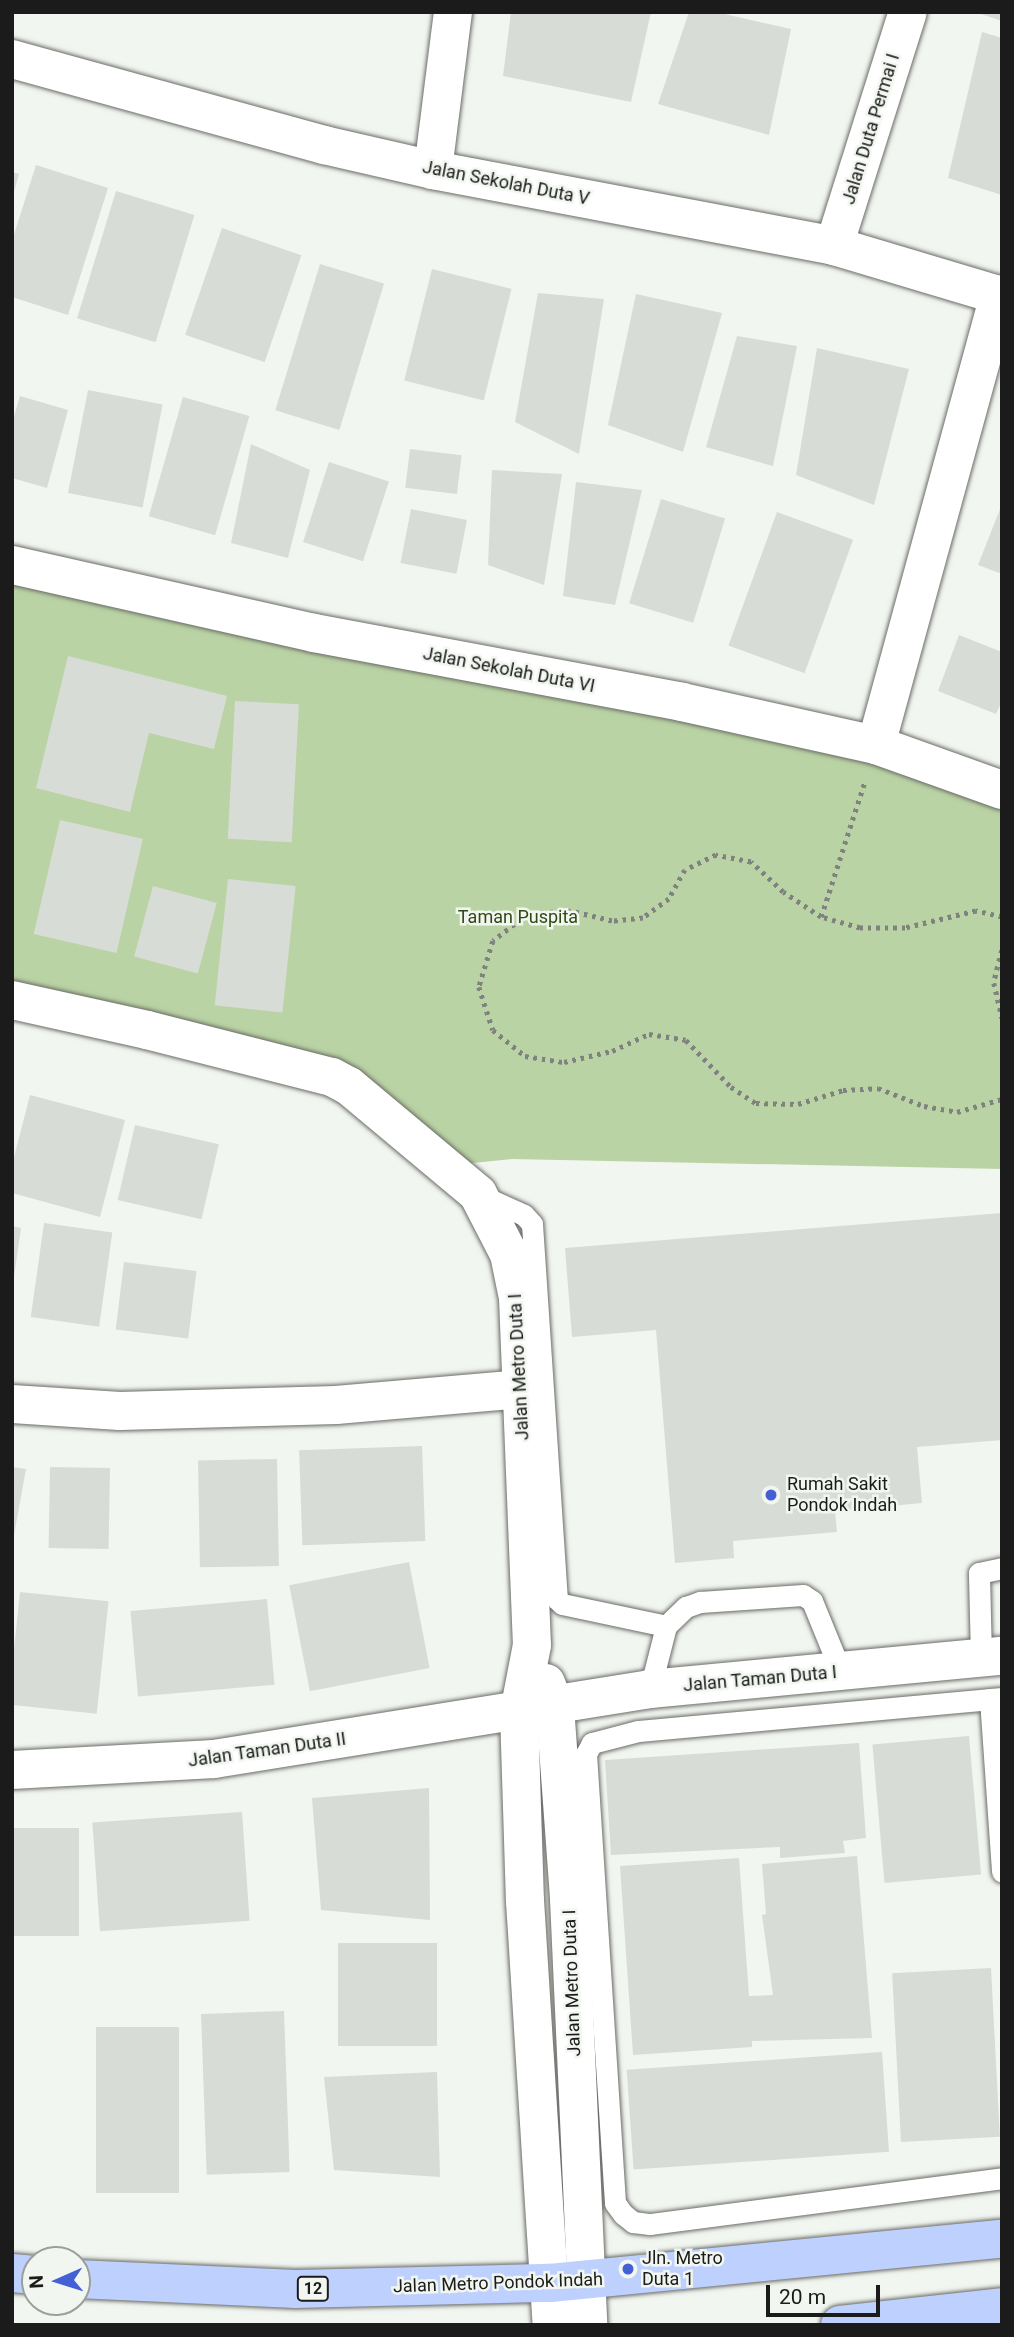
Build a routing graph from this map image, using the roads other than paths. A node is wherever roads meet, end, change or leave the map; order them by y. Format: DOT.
graph roads {
  1 [pos="453,12"];
  2 [pos="908,12"];
  3 [pos="12,59"];
  4 [pos="433,170"];
  5 [pos="834,246"];
  6 [pos="1000,296"];
  7 [pos="12,565"];
  8 [pos="876,745"];
  9 [pos="1002,790"];
  10 [pos="12,1000"];
  11 [pos="478,1194"];
  12 [pos="521,1389"];
  13 [pos="12,1404"];
  14 [pos="1002,1567"];
  15 [pos="666,1626"];
  16 [pos="992,1656"];
  17 [pos="841,1672"];
  18 [pos="650,1689"];
  19 [pos="996,1699"];
  20 [pos="537,1709"];
  21 [pos="12,1770"];
  22 [pos="1002,1872"];
  23 [pos="582,1898"];
  24 [pos="526,1901"];
  25 [pos="576,2067"];
  26 [pos="534,2068"];
  27 [pos="1002,2178"];
  28 [pos="598,2185"];
  29 [pos="1002,2239"];
  30 [pos="91,2280"];
  31 [pos="568,2282"];
  32 [pos="1002,2307"];
  33 [pos="552,2325"];
  34 [pos="588,2325"];
  35 [pos="840,2325"];
  1 -- 4 [label="street"];
  2 -- 5 [label="street, Jalan Duta Permai I"];
  3 -- 4 [label="street, Jalan Sekolah Duta V"];
  4 -- 5 [label="street, Jalan Sekolah Duta V"];
  5 -- 6 [label="street, Jalan Sekolah Duta V"];
  6 -- 8 [label="street"];
  7 -- 8 [label="street, Jalan Sekolah Duta VI"];
  8 -- 9 [label="street, Jalan Sekolah Duta VI"];
  10 -- 11 [label="street, Jalan Metro Duta I"];
  11 -- 12 [label="street, Jalan Metro Duta I"];
  11 -- 15 [label="lane"];
  12 -- 13 [label="street"];
  12 -- 20 [label="street, Jalan Metro Duta I"];
  14 -- 16 [label="lane"];
  15 -- 17 [label="lane"];
  15 -- 18 [label="lane"];
  16 -- 17 [label="street, Jalan Taman Duta I"];
  17 -- 18 [label="street, Jalan Taman Duta I"];
  18 -- 20 [label="street, Jalan Taman Duta I"];
  19 -- 22 [label="lane"];
  19 -- 23 [label="lane"];
  20 -- 21 [label="street, Jalan Taman Duta II"];
  20 -- 23 [label="street, Jalan Metro Duta I"];
  20 -- 24 [label="street, Jalan Metro Duta I"];
  23 -- 24 [label="street"];
  23 -- 25 [label="street, Jalan Metro Duta I"];
  23 -- 28 [label="lane"];
  24 -- 26 [label="street, Jalan Metro Duta I"];
  25 -- 26 [label="street"];
  25 -- 28 [label="street, Jalan Metro Duta I"];
  26 -- 31 [label="street, Jalan Metro Duta I"];
  27 -- 28 [label="lane"];
  28 -- 31 [label="street, Jalan Metro Duta I"];
  29 -- 31 [label="highway, Jalan Metro Pondok Indah / 12"];
  30 -- 31 [label="highway, Jalan Metro Pondok Indah / 12"];
  31 -- 33 [label="street, Jalan Metro Duta I"];
  31 -- 34 [label="street, Jalan Metro Duta I"];
  32 -- 35 [label="highway"];
}
